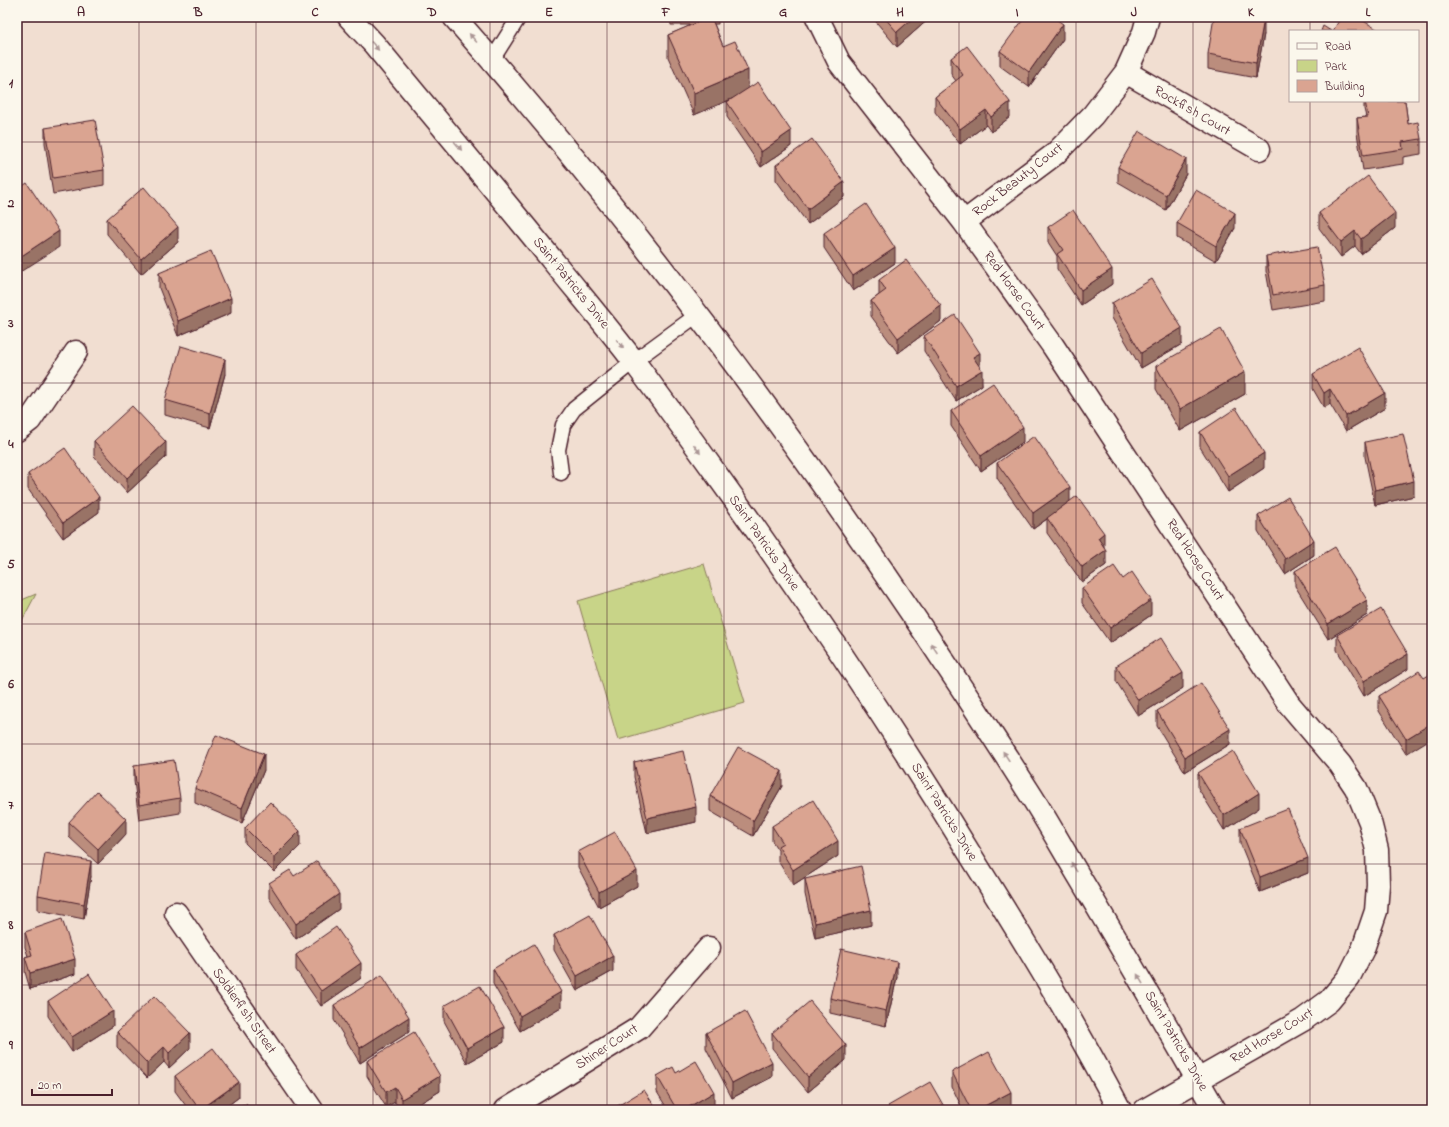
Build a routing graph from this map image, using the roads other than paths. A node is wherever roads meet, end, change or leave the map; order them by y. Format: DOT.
graph roads {
  1 [pos="349,17"];
  2 [pos="454,17"];
  3 [pos="519,17"];
  4 [pos="817,17"];
  5 [pos="1148,17"];
  6 [pos="492,60"];
  7 [pos="1126,72"];
  8 [pos="1259,149"];
  9 [pos="964,222"];
  10 [pos="697,315"];
  11 [pos="76,352"];
  12 [pos="634,361"];
  13 [pos="17,430"];
  14 [pos="561,473"];
  15 [pos="176,913"];
  16 [pos="709,948"];
  17 [pos="1198,1080"];
  18 [pos="312,1110"];
  19 [pos="506,1110"];
  20 [pos="1120,1110"];
  21 [pos="1145,1110"];
  22 [pos="1215,1110"];
  1 -- 12 [label="main road, Saint Patricks Drive, one-way"];
  6 -- 2 [label="main road, Saint Patricks Drive, one-way"];
  3 -- 6 [label="lane"];
  4 -- 9 [label="main road, Red Horse Court"];
  5 -- 7 [label="main road, Rock Beauty Court"];
  6 -- 10 [label="main road, Saint Patricks Drive"];
  7 -- 8 [label="main road, Rockfish Court"];
  7 -- 9 [label="main road, Rock Beauty Court"];
  9 -- 17 [label="main road, Red Horse Court"];
  10 -- 12 [label="lane"];
  17 -- 10 [label="main road, Saint Patricks Drive, one-way"];
  11 -- 13 [label="main road"];
  12 -- 14 [label="lane"];
  12 -- 20 [label="main road, Saint Patricks Drive, one-way"];
  15 -- 18 [label="main road, Soldierfish Street"];
  16 -- 19 [label="main road, Shiner Court"];
  17 -- 21 [label="main road"];
  17 -- 22 [label="main road, Saint Patricks Drive"];
}
